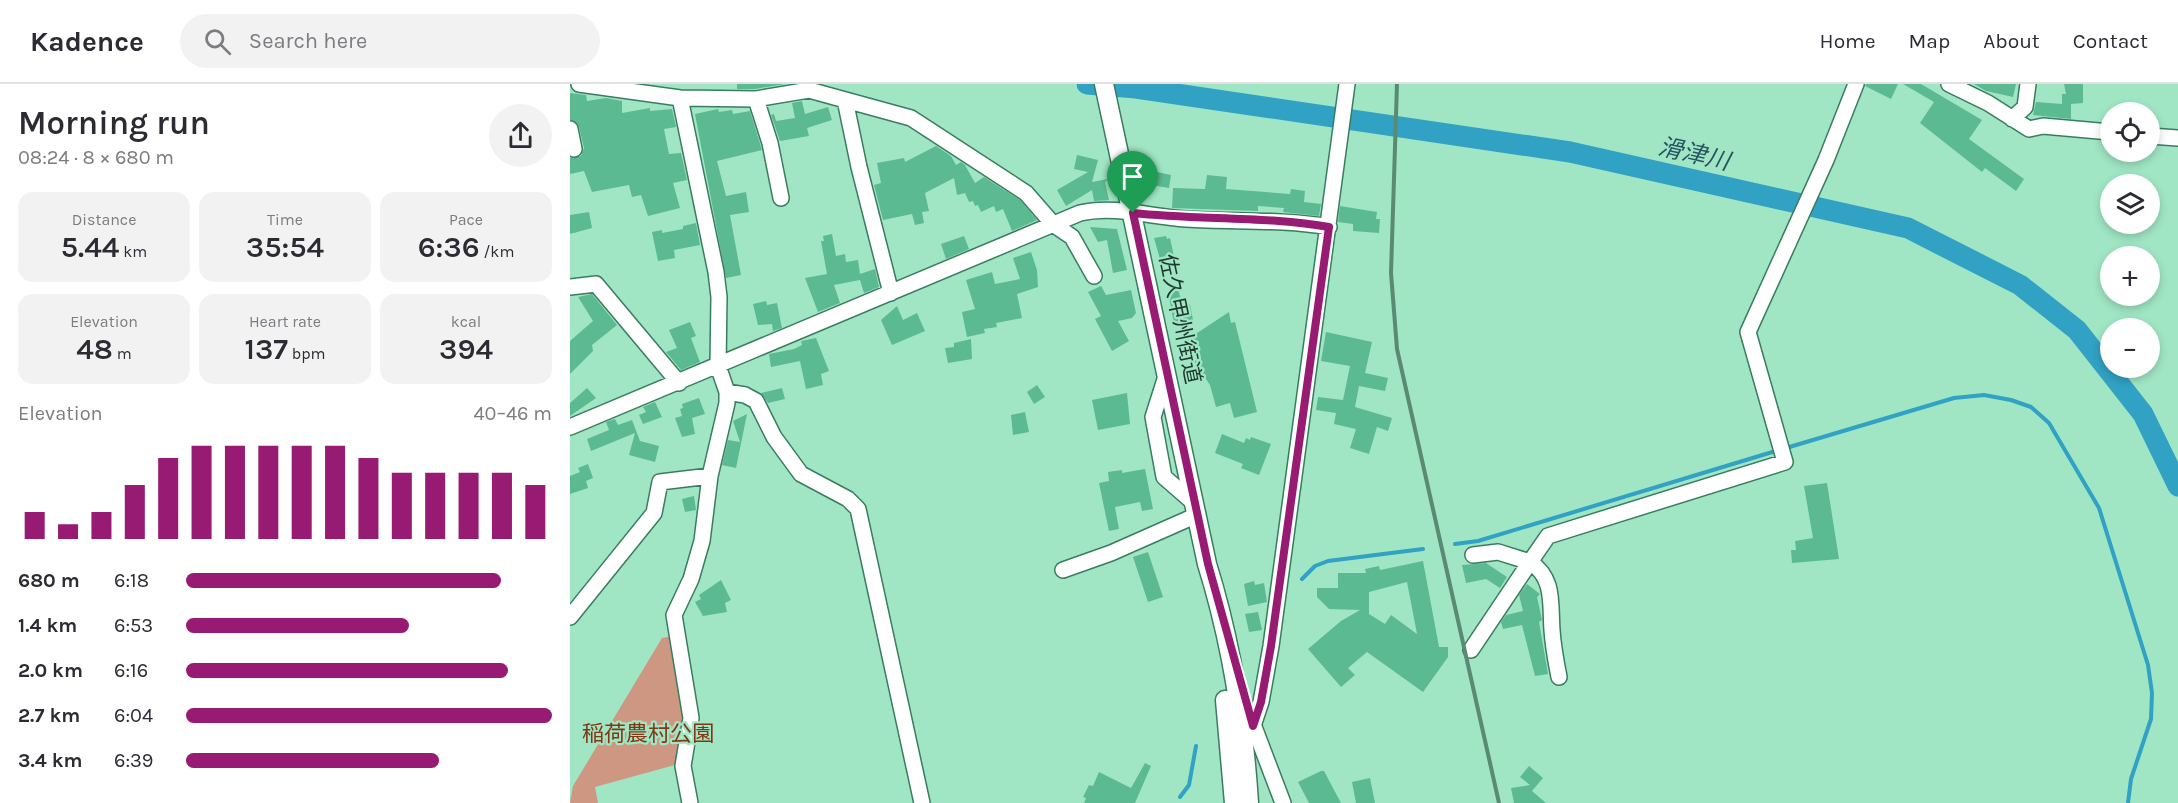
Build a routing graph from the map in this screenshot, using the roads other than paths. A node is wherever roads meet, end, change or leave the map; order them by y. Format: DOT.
graph roads {
  1 [pos="579,84"];
  2 [pos="1104,84"];
  3 [pos="1347,84"];
  4 [pos="1856,84"];
  5 [pos="1949,84"];
  6 [pos="2028,84"];
  7 [pos="680,98"];
  8 [pos="756,99"];
  9 [pos="845,100"];
  10 [pos="2012,119"];
  11 [pos="570,129"];
  12 [pos="2100,131"];
  13 [pos="2160,137"];
  14 [pos="2178,138"];
  15 [pos="574,149"];
  16 [pos="781,198"];
  17 [pos="1133,213"];
  18 [pos="1053,224"];
  19 [pos="1329,227"];
  20 [pos="1094,276"];
  21 [pos="570,287"];
  22 [pos="891,293"];
  23 [pos="718,366"];
  24 [pos="679,383"];
  25 [pos="727,392"];
  26 [pos="570,427"];
  27 [pos="710,476"];
  28 [pos="1196,509"];
  29 [pos="1473,555"];
  30 [pos="1530,562"];
  31 [pos="1208,564"];
  32 [pos="1063,570"];
  33 [pos="1223,615"];
  34 [pos="570,617"];
  35 [pos="1471,650"];
  36 [pos="1559,677"];
  37 [pos="1225,705"];
  38 [pos="1253,726"];
  39 [pos="1244,744"];
  40 [pos="690,803"];
  41 [pos="922,803"];
  42 [pos="1234,803"];
  43 [pos="1249,803"];
  44 [pos="1282,803"];
  1 -- 7 [label="street"];
  2 -- 17 [label="main road, 佐久甲州街道"];
  3 -- 19 [label="street"];
  4 -- 30 [label="street"];
  5 -- 10 [label="street"];
  6 -- 10 [label="street"];
  7 -- 8 [label="street"];
  7 -- 23 [label="street"];
  8 -- 9 [label="street"];
  8 -- 16 [label="street"];
  9 -- 18 [label="street"];
  9 -- 22 [label="street"];
  10 -- 12 [label="street"];
  11 -- 15 [label="street"];
  13 -- 14 [label="street"];
  17 -- 18 [label="street"];
  17 -- 19 [label="street"];
  17 -- 28 [label="main road, 佐久甲州街道"];
  18 -- 20 [label="street"];
  18 -- 22 [label="street"];
  19 -- 38 [label="street"];
  21 -- 24 [label="street"];
  22 -- 23 [label="street"];
  23 -- 24 [label="street"];
  23 -- 25 [label="street"];
  24 -- 26 [label="street"];
  25 -- 27 [label="street"];
  25 -- 41 [label="street"];
  27 -- 34 [label="street"];
  27 -- 40 [label="street"];
  28 -- 31 [label="main road, 佐久甲州街道"];
  28 -- 32 [label="street"];
  29 -- 30 [label="street"];
  30 -- 35 [label="street"];
  30 -- 36 [label="street"];
  31 -- 33 [label="main road, 佐久甲州街道"];
  31 -- 37 [label="main road, 佐久甲州街道"];
  33 -- 38 [label="street"];
  33 -- 39 [label="main road, 佐久甲州街道"];
  37 -- 39 [label="street"];
  37 -- 42 [label="main road, 佐久甲州街道"];
  38 -- 44 [label="street"];
  39 -- 43 [label="main road, 佐久甲州街道"];
  39 -- 44 [label="street"];
}
